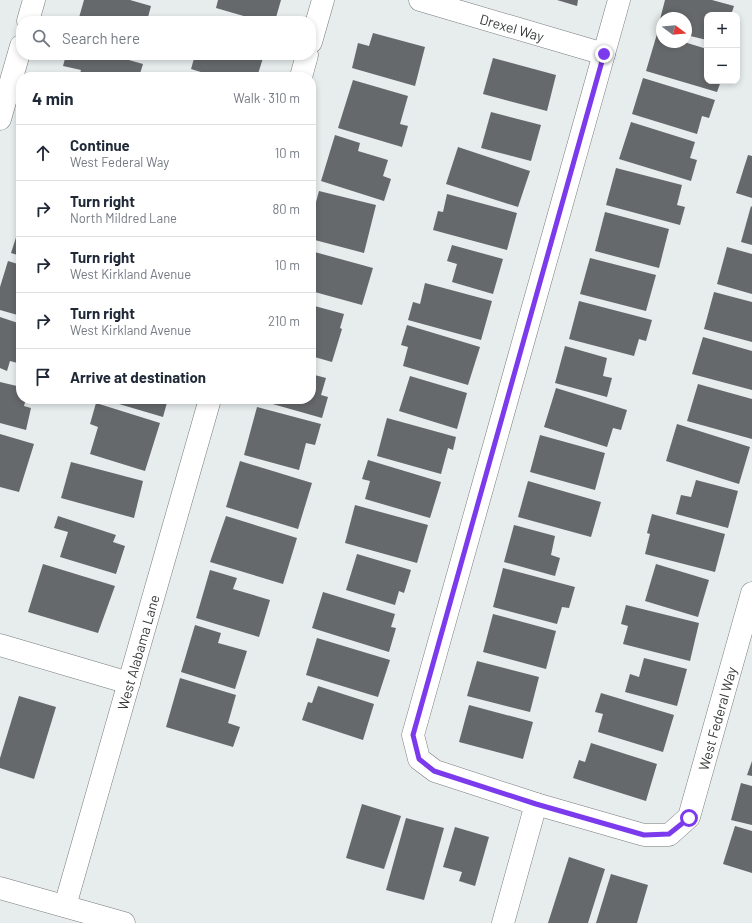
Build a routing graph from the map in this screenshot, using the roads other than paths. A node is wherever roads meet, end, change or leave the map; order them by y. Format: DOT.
graph roads {
  1 [pos="34,0"];
  2 [pos="323,0"];
  3 [pos="420,0"];
  4 [pos="619,0"];
  5 [pos="29,16"];
  6 [pos="316,24"];
  7 [pos="604,54"];
  8 [pos="17,60"];
  9 [pos="306,60"];
  10 [pos="302,72"];
  11 [pos="0,119"];
  12 [pos="209,404"];
  13 [pos="752,593"];
  14 [pos="0,645"];
  15 [pos="129,682"];
  16 [pos="536,804"];
  17 [pos="0,888"];
  18 [pos="65,906"];
  19 [pos="124,923"];
  20 [pos="504,923"];
  1 -- 5 [label="street"];
  2 -- 6 [label="street"];
  3 -- 7 [label="street, Drexel Way"];
  4 -- 7 [label="street"];
  7 -- 16 [label="street"];
  8 -- 11 [label="street"];
  9 -- 10 [label="street"];
  12 -- 15 [label="street, West Alabama Lane"];
  13 -- 16 [label="street, West Federal Way"];
  14 -- 15 [label="street"];
  15 -- 18 [label="street, West Alabama Lane"];
  16 -- 20 [label="street"];
  17 -- 18 [label="street"];
  18 -- 19 [label="street"];
}
